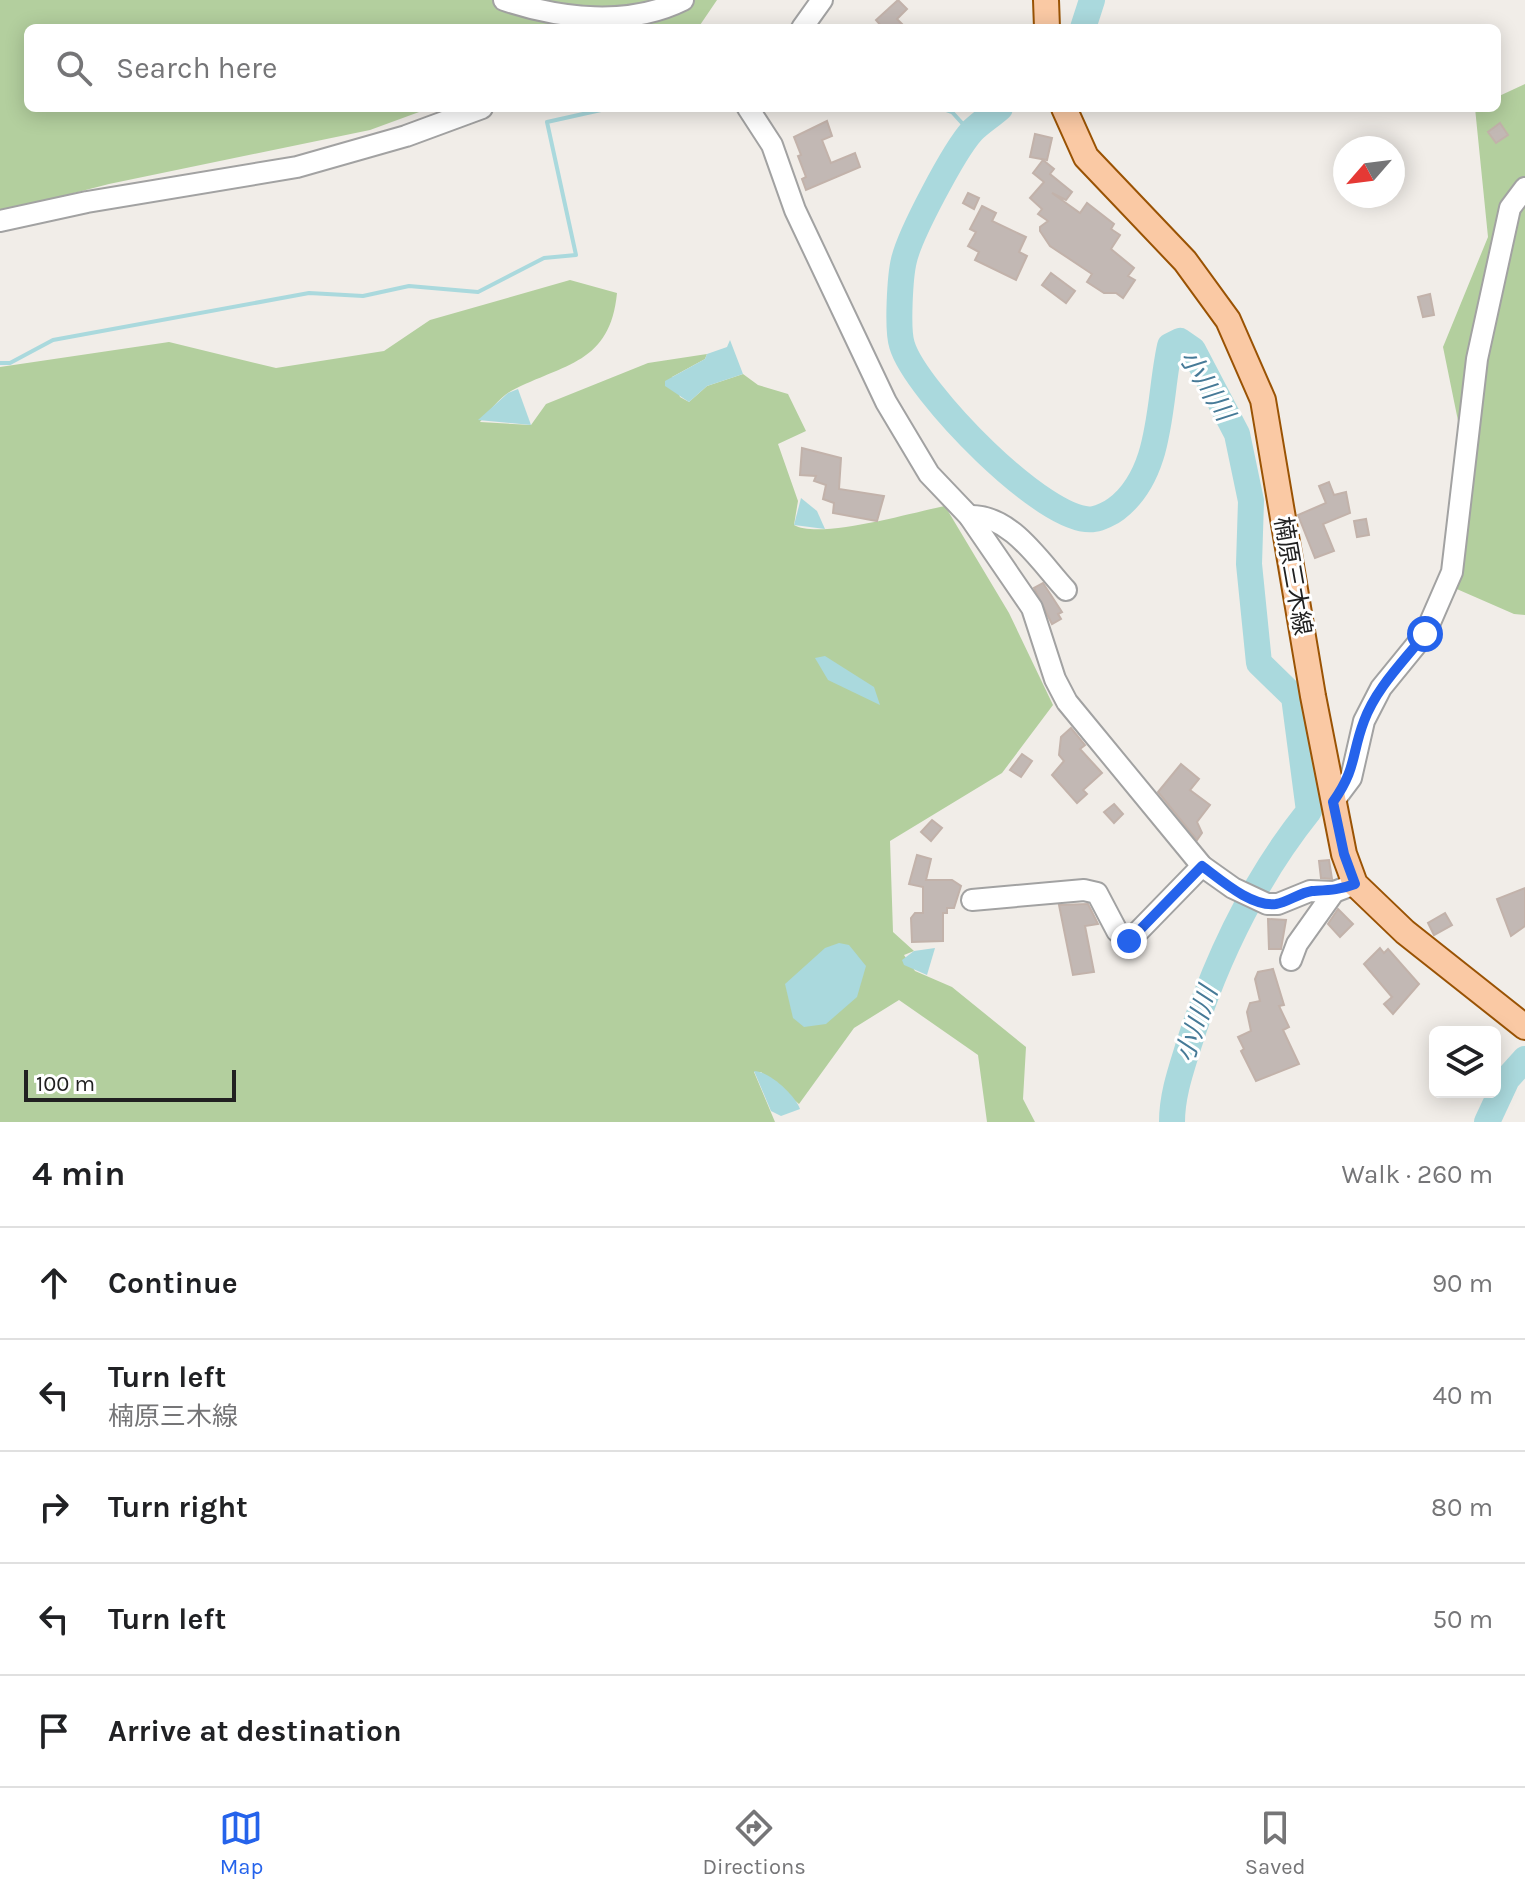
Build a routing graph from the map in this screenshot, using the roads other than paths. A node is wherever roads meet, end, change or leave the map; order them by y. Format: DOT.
graph roads {
  1 [pos="504,0"];
  2 [pos="683,0"];
  3 [pos="822,0"];
  4 [pos="805,24"];
  5 [pos="471,112"];
  6 [pos="751,112"];
  7 [pos="1066,112"];
  8 [pos="1525,188"];
  9 [pos="0,221"];
  10 [pos="969,516"];
  11 [pos="1066,590"];
  12 [pos="1333,802"];
  13 [pos="1202,866"];
  14 [pos="1345,888"];
  15 [pos="972,900"];
  16 [pos="1291,960"];
  17 [pos="1525,1027"];
  1 -- 2 [label="street"];
  3 -- 4 [label="street"];
  5 -- 9 [label="street"];
  6 -- 10 [label="street"];
  7 -- 12 [label="main road, 楠原三木線"];
  8 -- 12 [label="street"];
  10 -- 11 [label="street"];
  10 -- 13 [label="street"];
  12 -- 14 [label="main road, 楠原三木線"];
  13 -- 14 [label="street"];
  13 -- 15 [label="street"];
  14 -- 16 [label="street"];
  14 -- 17 [label="main road, 楠原三木線"];
}
